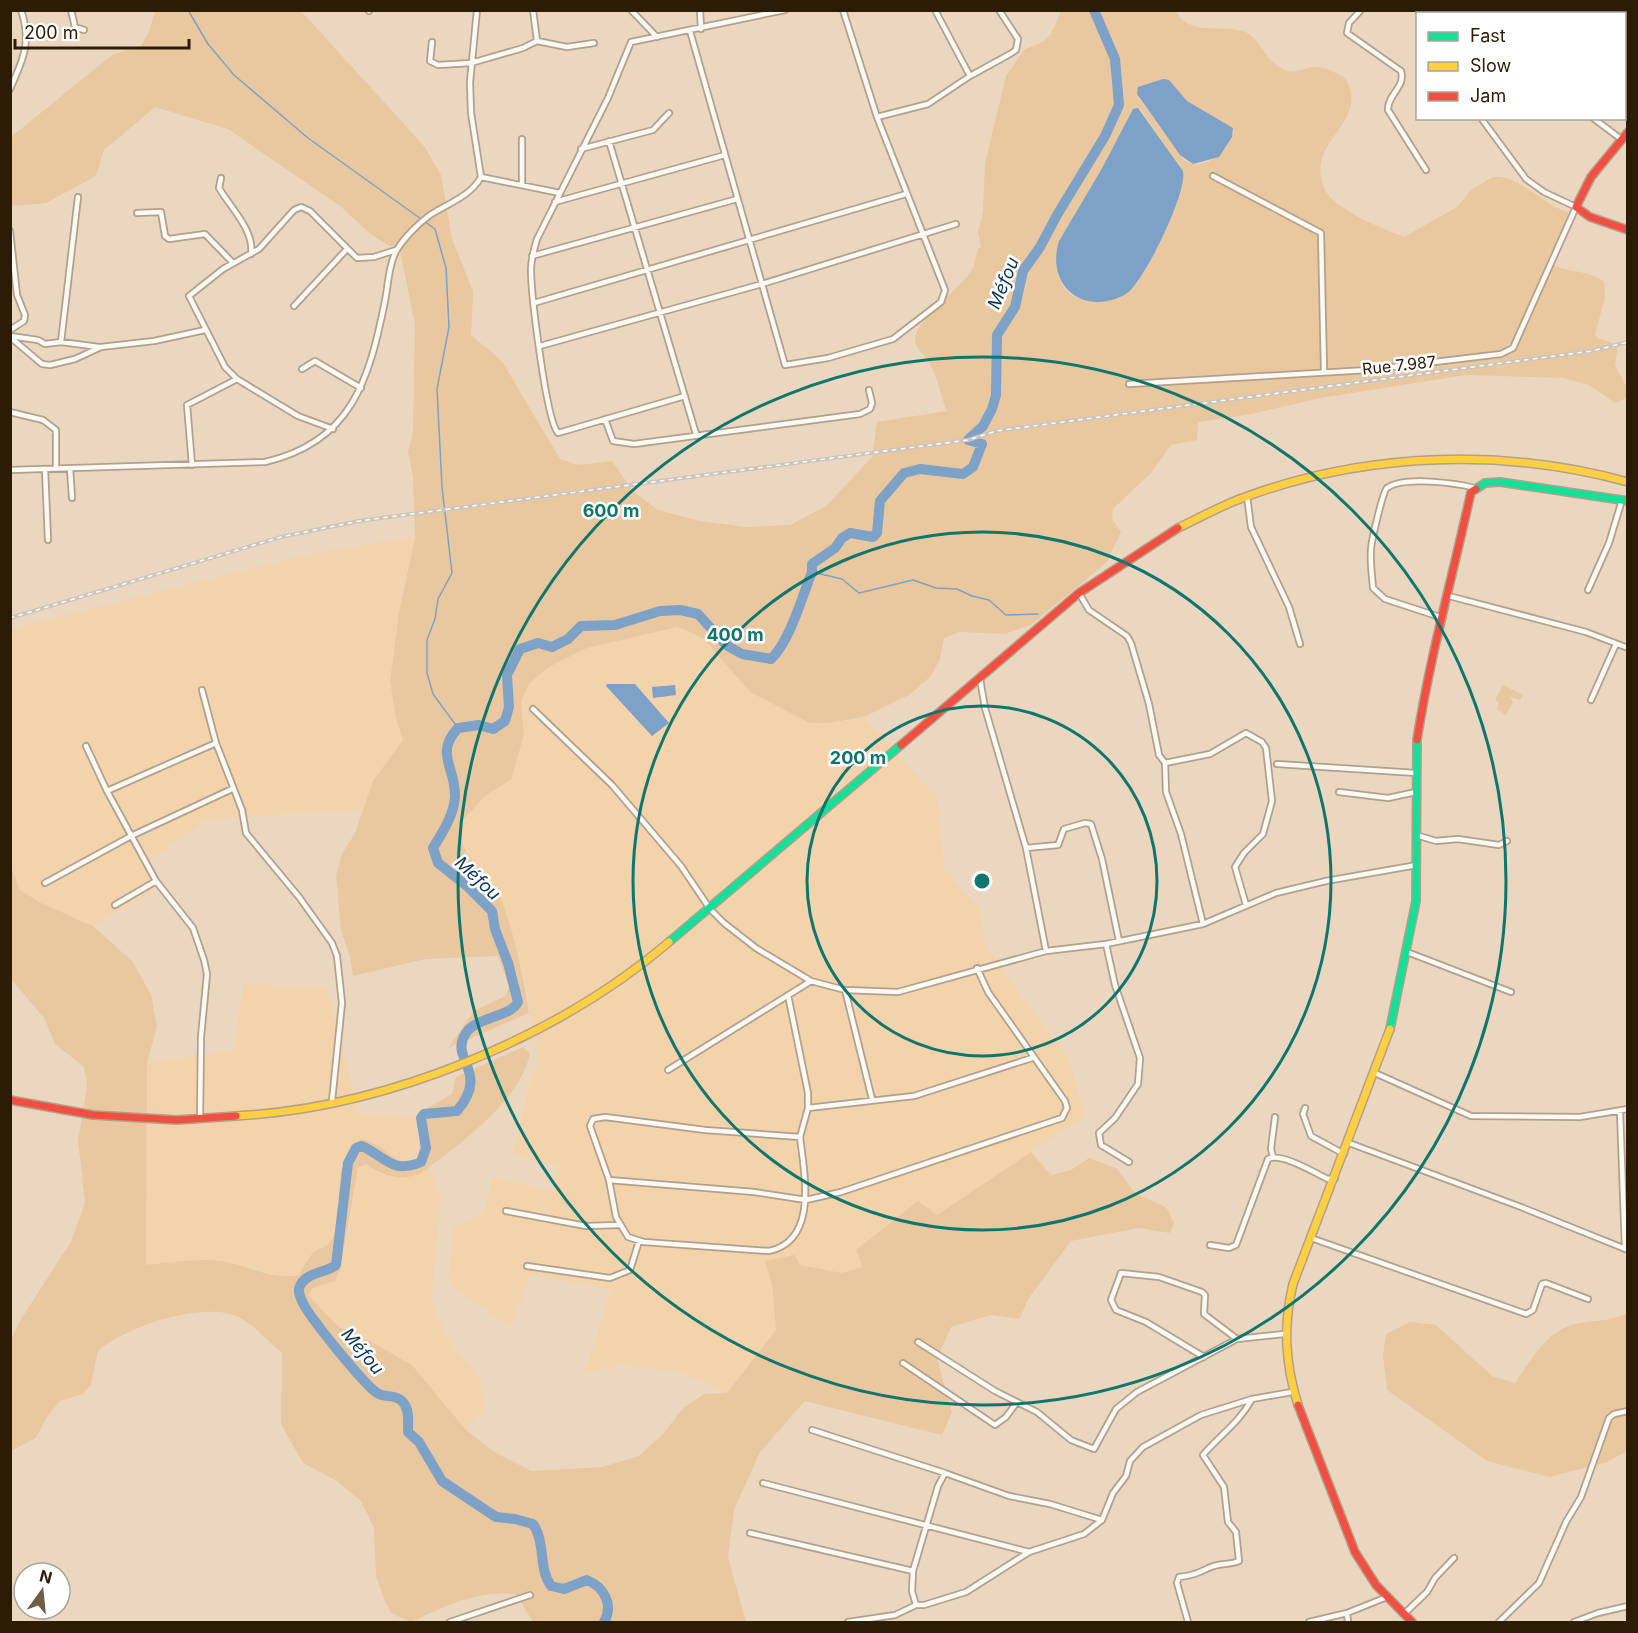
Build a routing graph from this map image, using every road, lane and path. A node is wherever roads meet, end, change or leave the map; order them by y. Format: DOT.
graph roads {
  1 [pos="21,10"];
  2 [pos="71,10"];
  3 [pos="477,10"];
  4 [pos="533,10"];
  5 [pos="631,10"];
  6 [pos="700,10"];
  7 [pos="786,10"];
  8 [pos="843,10"];
  9 [pos="935,10"];
  10 [pos="999,10"];
  11 [pos="1361,10"];
  12 [pos="701,29"];
  13 [pos="84,30"];
  14 [pos="690,31"];
  15 [pos="657,37"];
  16 [pos="537,41"];
  17 [pos="432,42"];
  18 [pos="594,43"];
  19 [pos="471,63"];
  20 [pos="970,76"];
  21 [pos="10,89"];
  22 [pos="669,113"];
  23 [pos="877,117"];
  24 [pos="1482,120"];
  25 [pos="1596,120"];
  26 [pos="1628,132"];
  27 [pos="522,139"];
  28 [pos="1621,139"];
  29 [pos="609,141"];
  30 [pos="581,149"];
  31 [pos="725,155"];
  32 [pos="1426,170"];
  33 [pos="1213,176"];
  34 [pos="481,177"];
  35 [pos="221,178"];
  36 [pos="522,184"];
  37 [pos="623,185"];
  38 [pos="560,193"];
  39 [pos="906,194"];
  40 [pos="78,197"];
  41 [pos="737,199"];
  42 [pos="555,202"];
  43 [pos="1576,207"];
  44 [pos="137,213"];
  45 [pos="956,224"];
  46 [pos="635,226"];
  47 [pos="1628,230"];
  48 [pos="10,231"];
  49 [pos="924,235"];
  50 [pos="749,241"];
  51 [pos="347,249"];
  52 [pos="396,250"];
  53 [pos="251,254"];
  54 [pos="532,256"];
  55 [pos="233,263"];
  56 [pos="648,269"];
  57 [pos="762,284"];
  58 [pos="534,303"];
  59 [pos="294,306"];
  60 [pos="661,312"];
  61 [pos="10,330"];
  62 [pos="206,330"];
  63 [pos="10,336"];
  64 [pos="61,342"];
  65 [pos="540,346"];
  66 [pos="100,347"];
  67 [pos="302,369"];
  68 [pos="1324,371"];
  69 [pos="237,379"];
  70 [pos="1129,384"];
  71 [pos="361,388"];
  72 [pos="869,390"];
  73 [pos="685,396"];
  74 [pos="10,412"];
  75 [pos="605,419"];
  76 [pos="333,429"];
  77 [pos="696,434"];
  78 [pos="192,465"];
  79 [pos="56,468"];
  80 [pos="70,468"];
  81 [pos="45,469"];
  82 [pos="10,470"];
  83 [pos="1628,482"];
  84 [pos="1475,488"];
  85 [pos="1247,496"];
  86 [pos="72,498"];
  87 [pos="1624,501"];
  88 [pos="48,540"];
  89 [pos="1588,590"];
  90 [pos="1079,593"];
  91 [pos="1449,597"];
  92 [pos="1443,618"];
  93 [pos="1300,644"];
  94 [pos="1616,644"];
  95 [pos="1628,648"];
  96 [pos="980,679"];
  97 [pos="202,690"];
  98 [pos="1591,700"];
  99 [pos="533,709"];
  100 [pos="216,743"];
  101 [pos="86,746"];
  102 [pos="1166,763"];
  103 [pos="1278,764"];
  104 [pos="1416,773"];
  105 [pos="232,789"];
  106 [pos="107,791"];
  107 [pos="1339,792"];
  108 [pos="1416,792"];
  109 [pos="1416,835"];
  110 [pos="131,836"];
  111 [pos="1507,841"];
  112 [pos="1026,848"];
  113 [pos="1417,865"];
  114 [pos="156,881"];
  115 [pos="45,883"];
  116 [pos="116,905"];
  117 [pos="1246,905"];
  118 [pos="710,909"];
  119 [pos="1203,924"];
  120 [pos="1119,941"];
  121 [pos="1106,944"];
  122 [pos="1046,951"];
  123 [pos="1407,952"];
  124 [pos="977,968"];
  125 [pos="811,981"];
  126 [pos="845,990"];
  127 [pos="1511,992"];
  128 [pos="788,995"];
  129 [pos="1032,1058"];
  130 [pos="668,1070"];
  131 [pos="1375,1073"];
  132 [pos="872,1099"];
  133 [pos="10,1100"];
  134 [pos="331,1104"];
  135 [pos="808,1108"];
  136 [pos="1305,1108"];
  137 [pos="1628,1109"];
  138 [pos="1620,1111"];
  139 [pos="200,1118"];
  140 [pos="1275,1118"];
  141 [pos="800,1137"];
  142 [pos="1348,1143"];
  143 [pos="1344,1154"];
  144 [pos="1273,1157"];
  145 [pos="1129,1162"];
  146 [pos="1335,1178"];
  147 [pos="609,1180"];
  148 [pos="806,1200"];
  149 [pos="506,1211"];
  150 [pos="620,1225"];
  151 [pos="1311,1238"];
  152 [pos="639,1241"];
  153 [pos="1210,1245"];
  154 [pos="1626,1250"];
  155 [pos="527,1266"];
  156 [pos="1588,1299"];
  157 [pos="1284,1334"];
  158 [pos="1237,1339"];
  159 [pos="918,1342"];
  160 [pos="1204,1357"];
  161 [pos="903,1363"];
  162 [pos="1292,1392"];
  163 [pos="1252,1399"];
  164 [pos="1017,1402"];
  165 [pos="1628,1412"];
  166 [pos="812,1431"];
  167 [pos="945,1473"];
  168 [pos="763,1483"];
  169 [pos="1102,1521"];
  170 [pos="928,1527"];
  171 [pos="750,1533"];
  172 [pos="1029,1552"];
  173 [pos="1454,1558"];
  174 [pos="913,1571"];
  175 [pos="530,1595"];
  176 [pos="1386,1597"];
  177 [pos="916,1605"];
  178 [pos="1628,1606"];
  179 [pos="1347,1613"];
  180 [pos="1404,1614"];
  181 [pos="450,1623"];
  182 [pos="848,1623"];
  183 [pos="1188,1623"];
  184 [pos="1309,1623"];
  185 [pos="1348,1623"];
  186 [pos="1412,1623"];
  187 [pos="1500,1623"];
  188 [pos="1574,1623"];
  1 -- 21 [label="street"];
  2 -- 13 [label="street"];
  3 -- 19 [label="street"];
  4 -- 16 [label="street"];
  5 -- 15 [label="street"];
  6 -- 12 [label="street"];
  7 -- 12 [label="street"];
  8 -- 23 [label="street"];
  9 -- 20 [label="street"];
  10 -- 20 [label="street"];
  11 -- 32 [label="street"];
  12 -- 14 [label="street"];
  14 -- 15 [label="street"];
  14 -- 31 [label="street"];
  15 -- 30 [label="street"];
  16 -- 18 [label="street"];
  16 -- 19 [label="street"];
  17 -- 19 [label="street"];
  19 -- 34 [label="street"];
  20 -- 23 [label="street"];
  22 -- 29 [label="street"];
  23 -- 39 [label="street"];
  24 -- 43 [label="street"];
  25 -- 28 [label="street"];
  26 -- 28 [label="main road"];
  27 -- 36 [label="street"];
  28 -- 43 [label="main road"];
  29 -- 30 [label="street"];
  29 -- 37 [label="street"];
  30 -- 38 [label="street"];
  31 -- 37 [label="street"];
  31 -- 41 [label="street"];
  33 -- 68 [label="street"];
  34 -- 36 [label="street"];
  34 -- 52 [label="street"];
  35 -- 53 [label="street"];
  36 -- 38 [label="street"];
  37 -- 42 [label="street"];
  37 -- 46 [label="street"];
  38 -- 42 [label="street"];
  39 -- 49 [label="street"];
  39 -- 50 [label="street"];
  40 -- 64 [label="street"];
  41 -- 46 [label="street"];
  41 -- 50 [label="street"];
  42 -- 54 [label="street"];
  43 -- 47 [label="main road"];
  43 -- 68 [label="street, Rue 7.987"];
  44 -- 55 [label="street"];
  45 -- 49 [label="street"];
  46 -- 54 [label="street"];
  46 -- 56 [label="street"];
  48 -- 61 [label="street"];
  49 -- 57 [label="street"];
  49 -- 57 [label="street"];
  50 -- 56 [label="street"];
  50 -- 57 [label="street"];
  51 -- 52 [label="street"];
  51 -- 53 [label="street"];
  51 -- 59 [label="street"];
  52 -- 71 [label="street"];
  53 -- 55 [label="street"];
  54 -- 58 [label="street"];
  55 -- 62 [label="street"];
  56 -- 58 [label="street"];
  56 -- 60 [label="street"];
  57 -- 60 [label="street"];
  58 -- 65 [label="street"];
  60 -- 65 [label="street"];
  60 -- 73 [label="street"];
  62 -- 66 [label="street"];
  62 -- 69 [label="street"];
  63 -- 64 [label="street"];
  63 -- 66 [label="street"];
  64 -- 66 [label="street"];
  65 -- 75 [label="street"];
  67 -- 71 [label="street"];
  68 -- 70 [label="street, Rue 7.987"];
  69 -- 76 [label="street"];
  69 -- 78 [label="street"];
  71 -- 76 [label="street"];
  72 -- 77 [label="street"];
  73 -- 75 [label="street"];
  73 -- 77 [label="street"];
  74 -- 79 [label="street"];
  75 -- 77 [label="street"];
  76 -- 78 [label="street"];
  78 -- 80 [label="street"];
  79 -- 80 [label="street"];
  79 -- 81 [label="street"];
  80 -- 86 [label="street"];
  81 -- 82 [label="street"];
  81 -- 88 [label="street"];
  83 -- 85 [label="main road"];
  84 -- 87 [label="main road"];
  84 -- 91 [label="main road"];
  84 -- 92 [label="street"];
  85 -- 90 [label="main road"];
  85 -- 93 [label="street"];
  87 -- 89 [label="street"];
  90 -- 96 [label="main road"];
  90 -- 102 [label="street"];
  91 -- 92 [label="main road"];
  91 -- 94 [label="street"];
  92 -- 104 [label="main road"];
  94 -- 95 [label="street"];
  94 -- 98 [label="street"];
  96 -- 112 [label="street"];
  96 -- 118 [label="main road"];
  97 -- 100 [label="street"];
  99 -- 118 [label="street"];
  100 -- 105 [label="street"];
  100 -- 106 [label="street"];
  101 -- 106 [label="street"];
  102 -- 117 [label="street"];
  102 -- 119 [label="street"];
  103 -- 104 [label="street"];
  104 -- 108 [label="main road"];
  105 -- 110 [label="street"];
  105 -- 134 [label="street"];
  106 -- 110 [label="street"];
  107 -- 108 [label="street"];
  108 -- 109 [label="main road"];
  109 -- 111 [label="street"];
  109 -- 113 [label="main road"];
  110 -- 114 [label="street"];
  110 -- 115 [label="street"];
  112 -- 120 [label="street"];
  112 -- 122 [label="street"];
  113 -- 117 [label="street"];
  113 -- 123 [label="main road"];
  114 -- 116 [label="street"];
  114 -- 139 [label="street"];
  117 -- 119 [label="street"];
  118 -- 125 [label="street"];
  118 -- 134 [label="main road"];
  119 -- 120 [label="street"];
  120 -- 121 [label="street"];
  121 -- 122 [label="street"];
  121 -- 145 [label="street"];
  122 -- 124 [label="street"];
  123 -- 127 [label="street"];
  123 -- 131 [label="main road"];
  124 -- 126 [label="street"];
  124 -- 129 [label="street"];
  125 -- 126 [label="street"];
  125 -- 128 [label="street"];
  126 -- 132 [label="street"];
  128 -- 130 [label="street"];
  128 -- 135 [label="street"];
  129 -- 132 [label="street"];
  129 -- 148 [label="street"];
  131 -- 138 [label="street"];
  131 -- 142 [label="main road"];
  132 -- 135 [label="street"];
  133 -- 139 [label="main road"];
  134 -- 139 [label="main road"];
  135 -- 141 [label="street"];
  136 -- 143 [label="street"];
  137 -- 138 [label="street"];
  138 -- 154 [label="street"];
  140 -- 144 [label="street"];
  141 -- 147 [label="street"];
  141 -- 148 [label="street"];
  142 -- 143 [label="main road"];
  142 -- 154 [label="street"];
  143 -- 146 [label="main road"];
  144 -- 146 [label="street"];
  144 -- 153 [label="street"];
  146 -- 151 [label="main road"];
  147 -- 148 [label="street"];
  147 -- 150 [label="street"];
  148 -- 152 [label="street"];
  149 -- 150 [label="street"];
  150 -- 152 [label="street"];
  151 -- 156 [label="street"];
  151 -- 157 [label="main road"];
  152 -- 155 [label="street"];
  157 -- 158 [label="street"];
  157 -- 162 [label="main road"];
  158 -- 160 [label="street"];
  158 -- 160 [label="street"];
  159 -- 164 [label="street"];
  160 -- 164 [label="street"];
  161 -- 164 [label="street"];
  162 -- 163 [label="street"];
  162 -- 176 [label="main road"];
  163 -- 169 [label="street"];
  163 -- 183 [label="street"];
  165 -- 187 [label="street"];
  166 -- 167 [label="street"];
  167 -- 169 [label="street"];
  167 -- 170 [label="street"];
  168 -- 170 [label="street"];
  169 -- 172 [label="street"];
  170 -- 172 [label="street"];
  170 -- 174 [label="street"];
  171 -- 174 [label="street"];
  172 -- 177 [label="street"];
  173 -- 180 [label="street"];
  174 -- 177 [label="street"];
  175 -- 181 [label="street"];
  176 -- 179 [label="street"];
  176 -- 180 [label="main road"];
  177 -- 182 [label="street"];
  178 -- 188 [label="street"];
  179 -- 184 [label="street"];
  179 -- 185 [label="street"];
  180 -- 186 [label="main road"];
}
